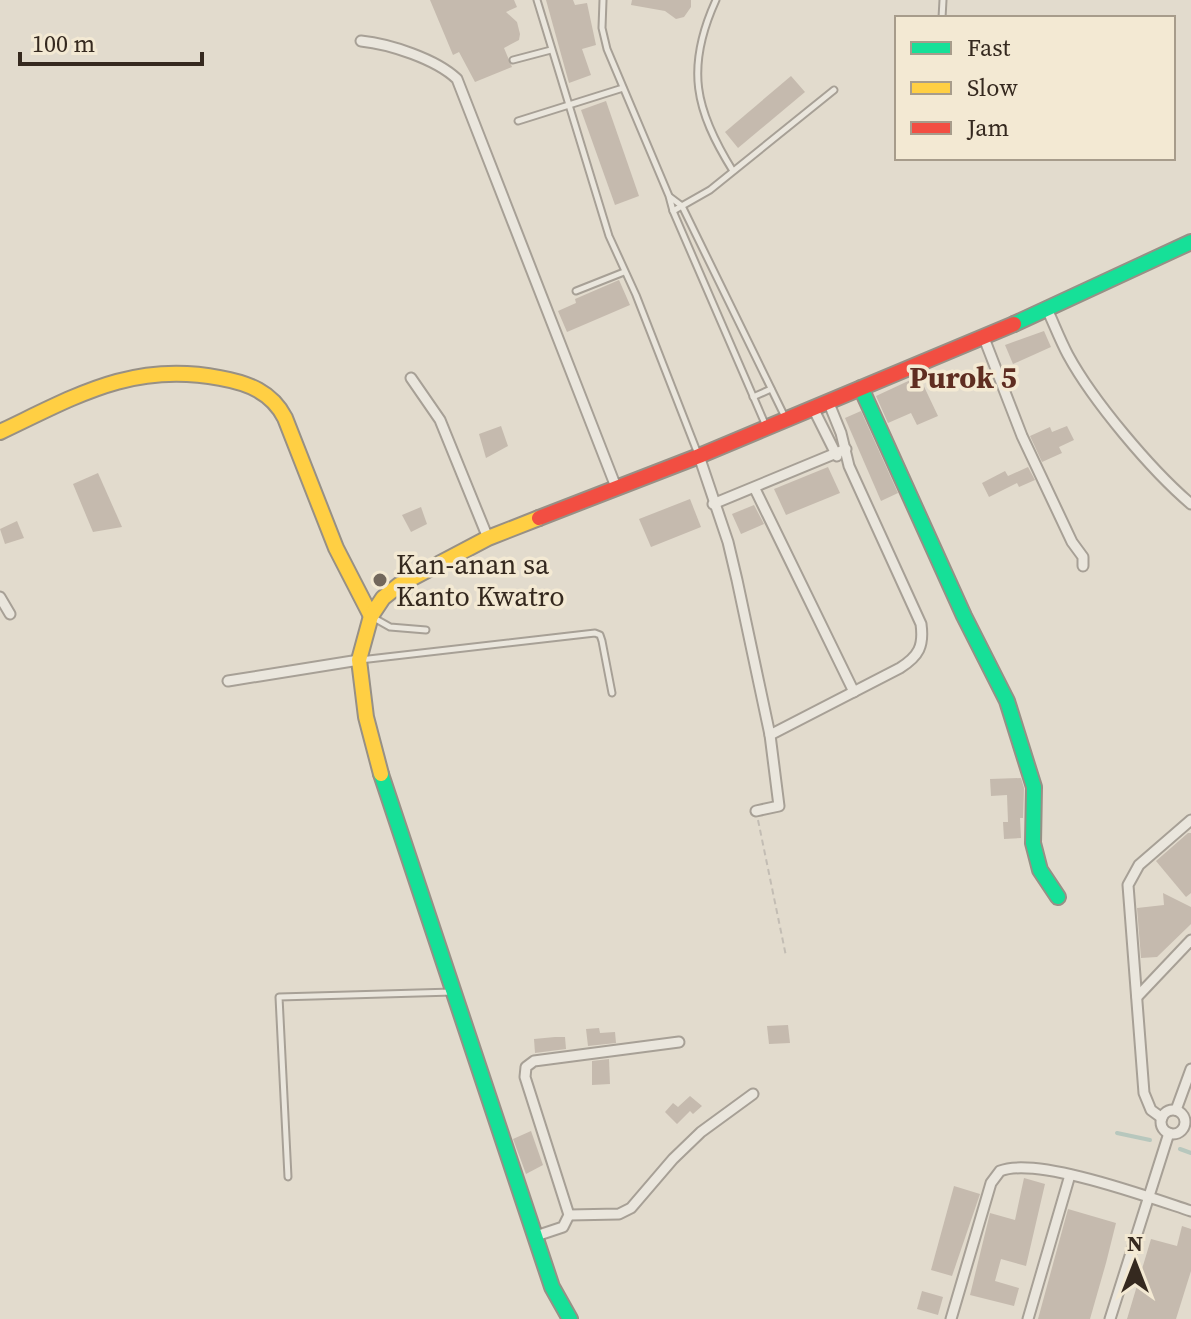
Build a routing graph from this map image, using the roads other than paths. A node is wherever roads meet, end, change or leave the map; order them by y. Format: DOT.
graph roads {
  1 [pos="537,0"];
  2 [pos="603,0"];
  3 [pos="716,0"];
  4 [pos="361,41"];
  5 [pos="551,50"];
  6 [pos="513,60"];
  7 [pos="623,88"];
  8 [pos="834,90"];
  9 [pos="569,106"];
  10 [pos="518,121"];
  11 [pos="733,171"];
  12 [pos="669,196"];
  13 [pos="682,206"];
  14 [pos="673,211"];
  15 [pos="1191,242"];
  16 [pos="624,272"];
  17 [pos="576,291"];
  18 [pos="1047,309"];
  19 [pos="984,338"];
  20 [pos="411,378"];
  21 [pos="861,388"];
  22 [pos="771,389"];
  23 [pos="753,397"];
  24 [pos="828,401"];
  25 [pos="813,408"];
  26 [pos="786,419"];
  27 [pos="767,427"];
  28 [pos="0,432"];
  29 [pos="846,449"];
  30 [pos="835,454"];
  31 [pos="699,456"];
  32 [pos="849,466"];
  33 [pos="616,487"];
  34 [pos="755,489"];
  35 [pos="713,504"];
  36 [pos="1191,504"];
  37 [pos="488,538"];
  38 [pos="1083,566"];
  39 [pos="0,597"];
  40 [pos="10,614"];
  41 [pos="371,616"];
  42 [pos="426,630"];
  43 [pos="359,660"];
  44 [pos="228,681"];
  45 [pos="854,692"];
  46 [pos="612,693"];
  47 [pos="770,735"];
  48 [pos="756,811"];
  49 [pos="1191,820"];
  50 [pos="1058,897"];
  51 [pos="1191,940"];
  52 [pos="454,992"];
  53 [pos="1137,997"];
  54 [pos="679,1042"];
  55 [pos="1191,1069"];
  56 [pos="1189,1085"];
  57 [pos="753,1094"];
  58 [pos="1176,1110"];
  59 [pos="1162,1118"];
  60 [pos="1187,1128"];
  61 [pos="1169,1133"];
  62 [pos="1070,1175"];
  63 [pos="288,1177"];
  64 [pos="1149,1197"];
  65 [pos="1191,1211"];
  66 [pos="569,1215"];
  67 [pos="536,1236"];
  68 [pos="570,1319"];
  69 [pos="951,1319"];
  70 [pos="1028,1319"];
  71 [pos="1110,1319"];
  1 -- 5 [label="lane"];
  2 -- 7 [label="lane"];
  3 -- 11 [label="lane"];
  4 -- 33 [label="street"];
  5 -- 6 [label="lane"];
  5 -- 9 [label="lane"];
  7 -- 9 [label="lane"];
  7 -- 12 [label="lane"];
  8 -- 11 [label="lane"];
  9 -- 10 [label="lane"];
  9 -- 16 [label="lane"];
  11 -- 13 [label="lane"];
  12 -- 13 [label="lane"];
  12 -- 14 [label="lane"];
  13 -- 14 [label="lane"];
  13 -- 22 [label="lane"];
  14 -- 23 [label="lane"];
  15 -- 18 [label="street"];
  16 -- 17 [label="lane"];
  16 -- 31 [label="lane"];
  18 -- 19 [label="street"];
  18 -- 36 [label="street"];
  19 -- 21 [label="street"];
  19 -- 38 [label="street"];
  20 -- 37 [label="street"];
  21 -- 24 [label="street"];
  21 -- 50 [label="street"];
  22 -- 23 [label="lane"];
  22 -- 26 [label="lane"];
  23 -- 27 [label="lane"];
  24 -- 25 [label="street"];
  24 -- 29 [label="street"];
  25 -- 26 [label="street"];
  25 -- 30 [label="street"];
  26 -- 27 [label="street"];
  27 -- 31 [label="street"];
  28 -- 41 [label="street"];
  29 -- 30 [label="street"];
  29 -- 32 [label="street"];
  30 -- 32 [label="street"];
  30 -- 34 [label="street"];
  31 -- 33 [label="street"];
  31 -- 35 [label="street"];
  32 -- 45 [label="street"];
  33 -- 37 [label="street"];
  34 -- 35 [label="street"];
  34 -- 45 [label="street"];
  35 -- 47 [label="street"];
  37 -- 41 [label="street"];
  39 -- 40 [label="street"];
  41 -- 42 [label="lane"];
  41 -- 43 [label="street"];
  43 -- 44 [label="street"];
  43 -- 46 [label="lane"];
  43 -- 52 [label="street"];
  45 -- 47 [label="street"];
  47 -- 48 [label="street"];
  49 -- 53 [label="street"];
  51 -- 53 [label="street"];
  52 -- 63 [label="lane"];
  52 -- 67 [label="street"];
  53 -- 59 [label="street"];
  54 -- 66 [label="street"];
  55 -- 56 [label="street"];
  56 -- 58 [label="street"];
  57 -- 66 [label="street"];
  58 -- 59 [label="street"];
  58 -- 60 [label="street"];
  59 -- 61 [label="street"];
  60 -- 61 [label="street"];
  61 -- 64 [label="street"];
  62 -- 64 [label="street"];
  62 -- 69 [label="street"];
  62 -- 70 [label="street"];
  64 -- 65 [label="street"];
  64 -- 71 [label="street"];
  66 -- 67 [label="street"];
  67 -- 68 [label="street"];
}
